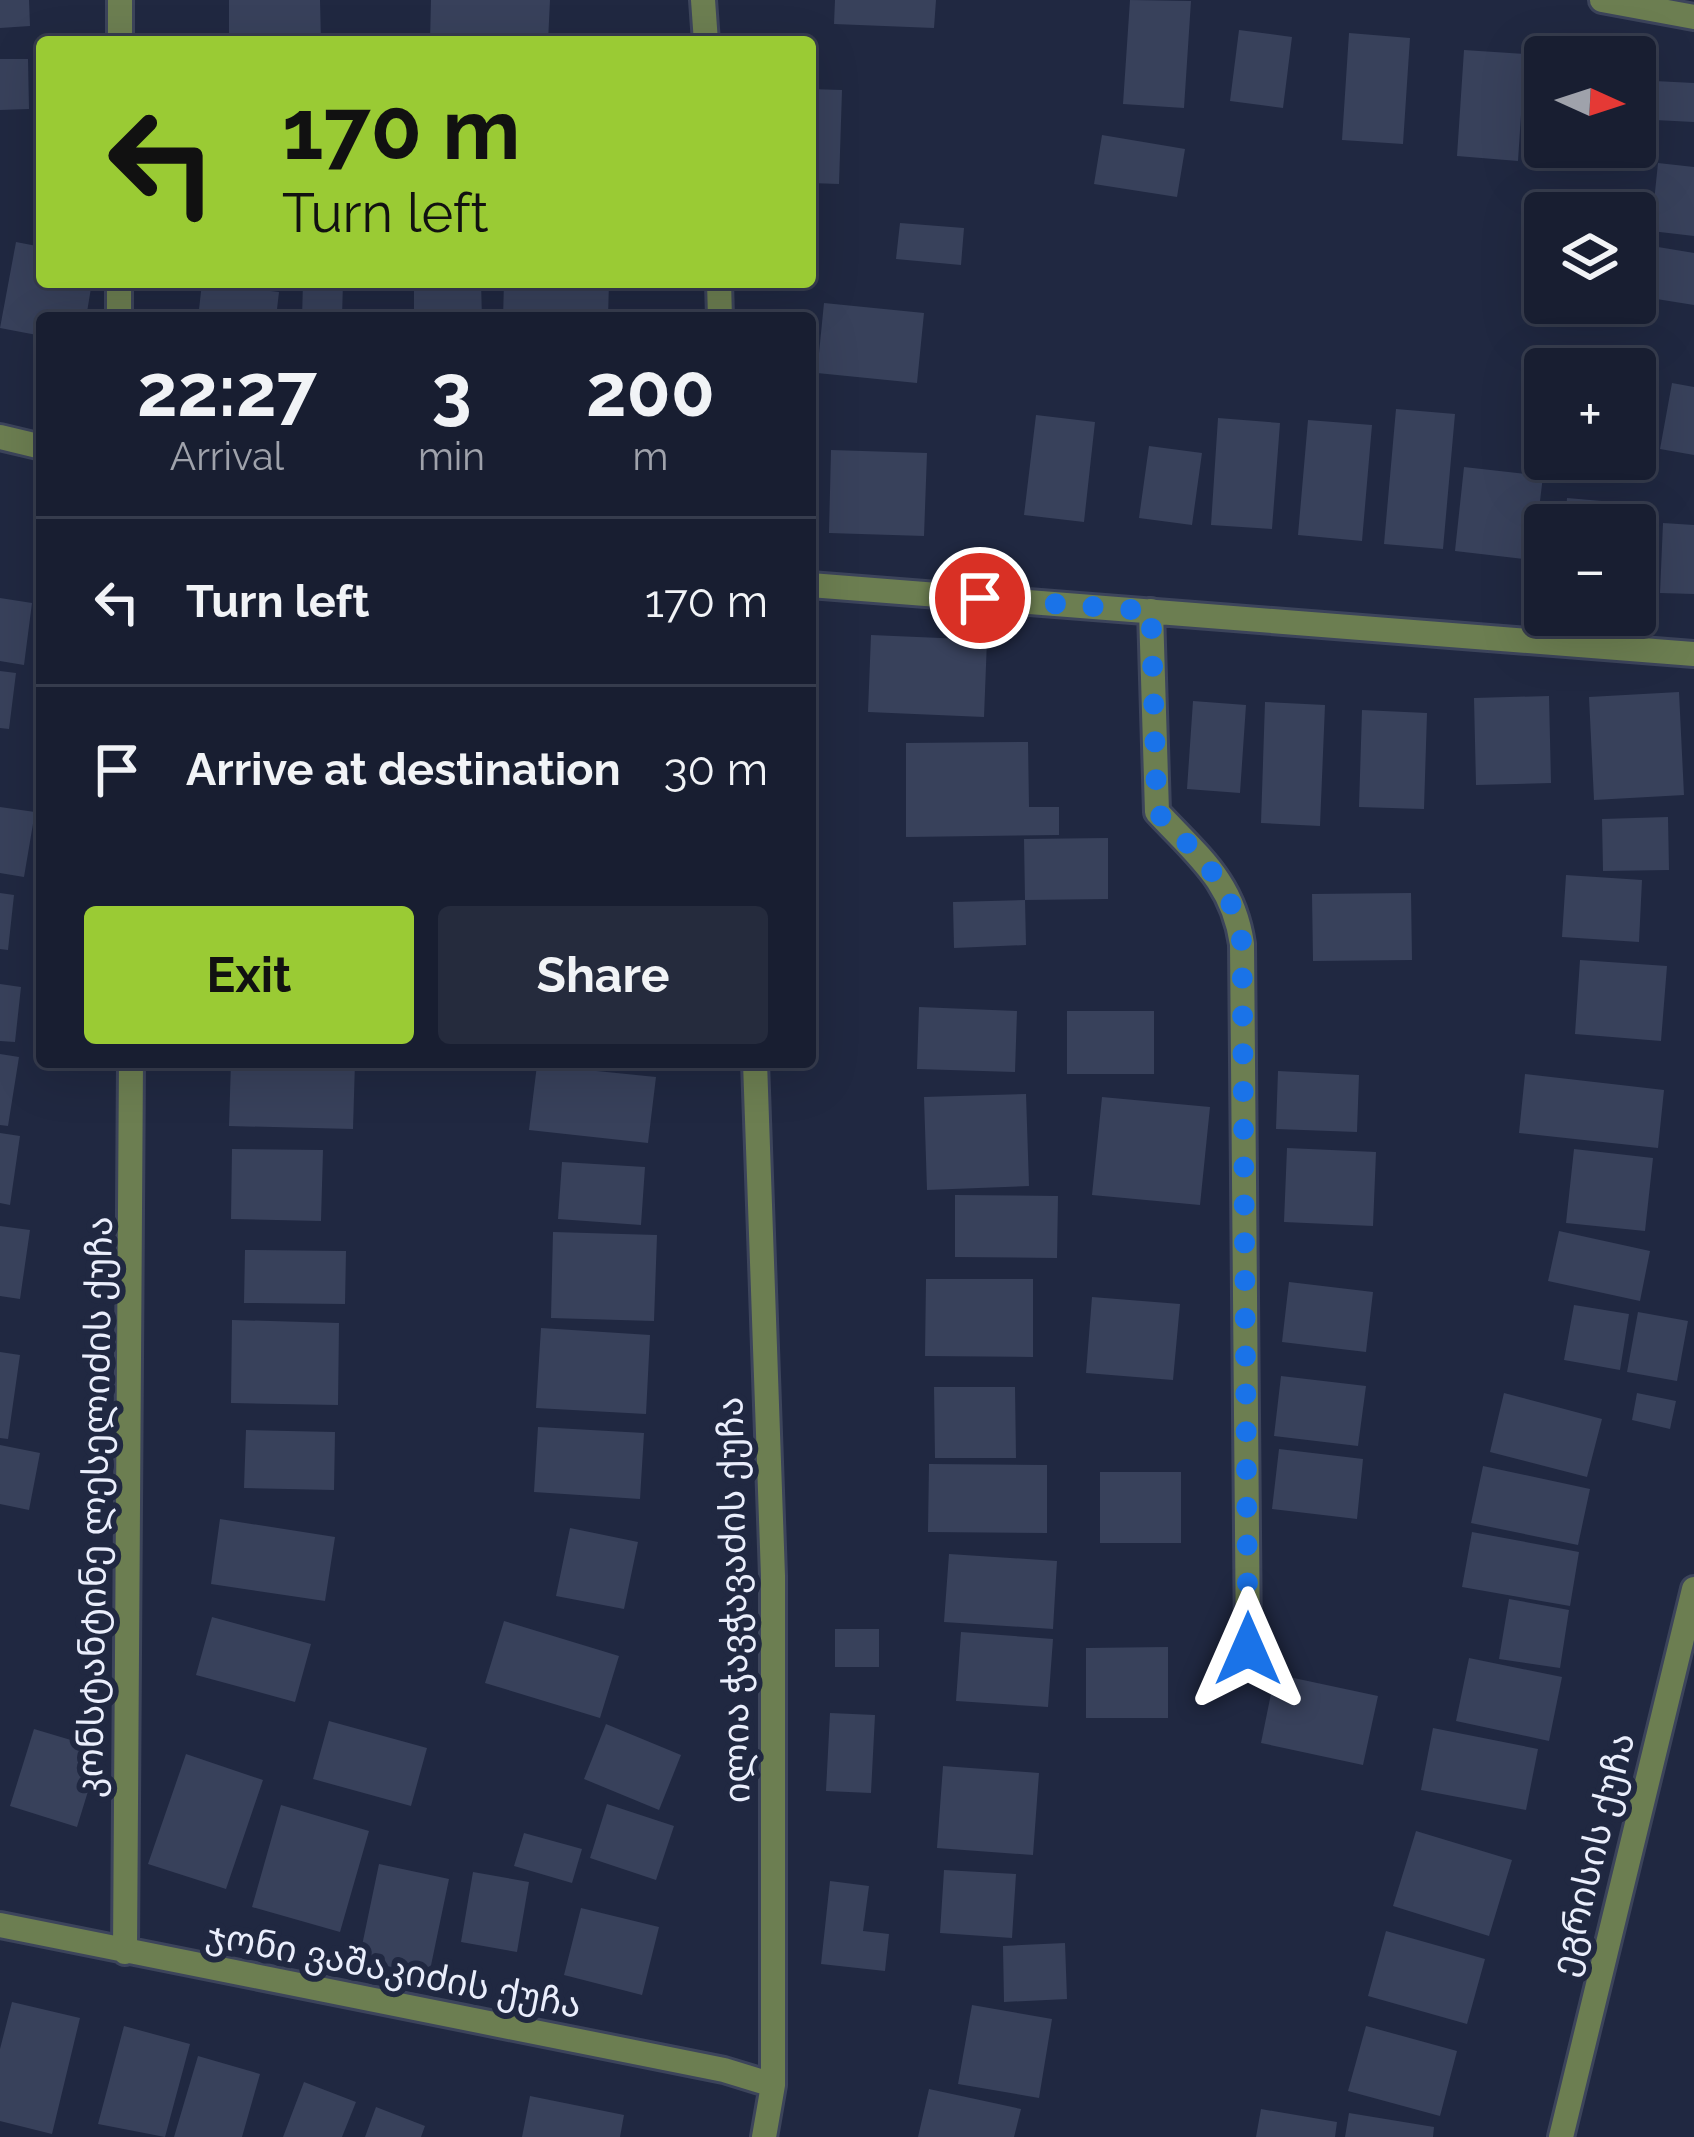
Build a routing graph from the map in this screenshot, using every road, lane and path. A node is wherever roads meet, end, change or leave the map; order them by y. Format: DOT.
graph roads {
  1 [pos="120,0"];
  2 [pos="703,0"];
  3 [pos="1602,0"];
  4 [pos="1694,17"];
  5 [pos="120,36"];
  6 [pos="706,36"];
  7 [pos="0,437"];
  8 [pos="36,446"];
  9 [pos="816,585"];
  10 [pos="1151,611"];
  11 [pos="1694,654"];
  12 [pos="131,1068"];
  13 [pos="754,1068"];
  14 [pos="1694,1589"];
  15 [pos="1248,1649"];
  16 [pos="0,1925"];
  17 [pos="125,1952"];
  18 [pos="773,2085"];
  19 [pos="764,2137"];
  20 [pos="1562,2137"];
  1 -- 5 [label="street"];
  2 -- 6 [label="street"];
  3 -- 4 [label="street"];
  7 -- 8 [label="street"];
  9 -- 10 [label="street"];
  10 -- 11 [label="street"];
  10 -- 15 [label="street"];
  12 -- 17 [label="street, კონსტანტინე ლესელიძის ქუჩა"];
  13 -- 18 [label="street, ილია ჭავჭავაძის ქუჩა"];
  14 -- 20 [label="street, ეგრისის ქუჩა"];
  16 -- 17 [label="street, ჯონი ვაშაკიძის ქუჩა"];
  17 -- 18 [label="street, ჯონი ვაშაკიძის ქუჩა"];
  18 -- 19 [label="street, ილია ჭავჭავაძის ქუჩა"];
}
